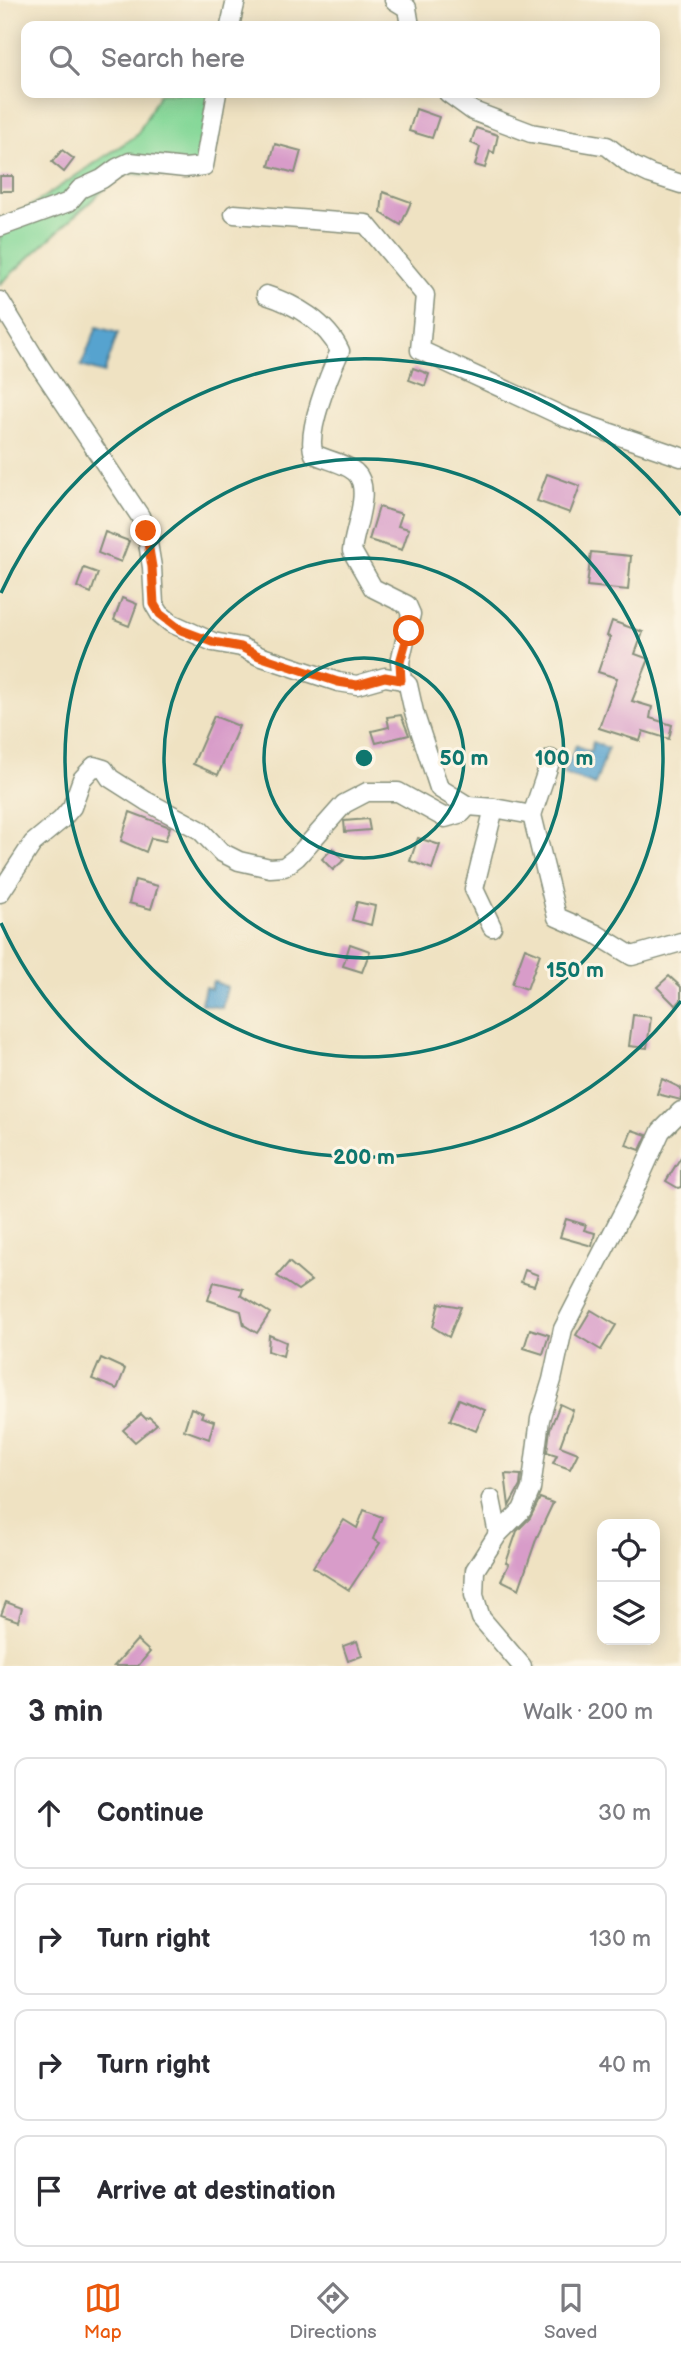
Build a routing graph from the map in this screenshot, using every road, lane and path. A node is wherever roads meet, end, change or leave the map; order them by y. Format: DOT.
graph roads {
  1 [pos="236,0"];
  2 [pos="394,0"];
  3 [pos="231,21"];
  4 [pos="409,21"];
  5 [pos="216,98"];
  6 [pos="455,98"];
  7 [pos="681,184"];
  8 [pos="234,214"];
  9 [pos="0,227"];
  10 [pos="266,295"];
  11 [pos="0,301"];
  12 [pos="681,457"];
  13 [pos="401,680"];
  14 [pos="551,759"];
  15 [pos="468,806"];
  16 [pos="494,808"];
  17 [pos="533,814"];
  18 [pos="0,893"];
  19 [pos="492,927"];
  20 [pos="681,942"];
  21 [pos="681,1111"];
  22 [pos="491,1499"];
  23 [pos="498,1534"];
  24 [pos="522,1666"];
  1 -- 3 [label="street"];
  2 -- 4 [label="street"];
  5 -- 9 [label="street"];
  6 -- 7 [label="street"];
  8 -- 12 [label="street"];
  10 -- 13 [label="street"];
  11 -- 13 [label="street"];
  13 -- 15 [label="street"];
  14 -- 17 [label="street"];
  15 -- 16 [label="street"];
  15 -- 18 [label="street"];
  16 -- 17 [label="street"];
  16 -- 19 [label="street"];
  17 -- 20 [label="street"];
  21 -- 23 [label="street"];
  22 -- 23 [label="street"];
  23 -- 24 [label="street"];
}
